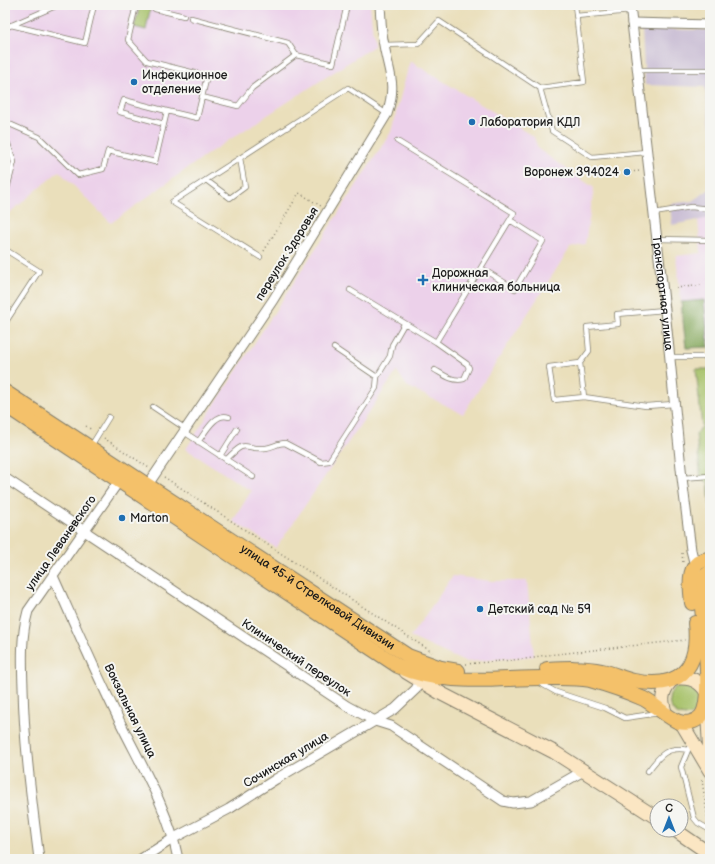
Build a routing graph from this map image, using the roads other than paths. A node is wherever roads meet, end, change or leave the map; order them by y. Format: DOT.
graph roads {
  1 [pos="58,5"];
  2 [pos="94,5"];
  3 [pos="136,5"];
  4 [pos="156,5"];
  5 [pos="347,5"];
  6 [pos="380,5"];
  7 [pos="575,5"];
  8 [pos="630,8"];
  9 [pos="184,16"];
  10 [pos="576,16"];
  11 [pos="192,18"];
  12 [pos="632,23"];
  13 [pos="11,25"];
  14 [pos="710,25"];
  15 [pos="5,28"];
  16 [pos="384,45"];
  17 [pos="296,55"];
  18 [pos="637,70"];
  19 [pos="710,70"];
  20 [pos="540,88"];
  21 [pos="202,97"];
  22 [pos="167,111"];
  23 [pos="387,114"];
  24 [pos="5,122"];
  25 [pos="164,124"];
  26 [pos="397,141"];
  27 [pos="5,143"];
  28 [pos="646,152"];
  29 [pos="240,158"];
  30 [pos="206,180"];
  31 [pos="5,196"];
  32 [pos="710,209"];
  33 [pos="654,213"];
  34 [pos="510,220"];
  35 [pos="657,239"];
  36 [pos="710,240"];
  37 [pos="5,251"];
  38 [pos="260,257"];
  39 [pos="481,268"];
  40 [pos="350,290"];
  41 [pos="665,310"];
  42 [pos="5,323"];
  43 [pos="404,324"];
  44 [pos="436,342"];
  45 [pos="334,348"];
  46 [pos="670,357"];
  47 [pos="710,357"];
  48 [pos="580,363"];
  49 [pos="435,370"];
  50 [pos="377,377"];
  51 [pos="5,392"];
  52 [pos="584,397"];
  53 [pos="674,404"];
  54 [pos="5,405"];
  55 [pos="153,407"];
  56 [pos="110,416"];
  57 [pos="229,417"];
  58 [pos="238,429"];
  59 [pos="185,431"];
  60 [pos="198,442"];
  61 [pos="90,448"];
  62 [pos="220,456"];
  63 [pos="226,460"];
  64 [pos="710,476"];
  65 [pos="253,477"];
  66 [pos="5,478"];
  67 [pos="682,478"];
  68 [pos="119,481"];
  69 [pos="144,491"];
  70 [pos="85,531"];
  71 [pos="710,559"];
  72 [pos="694,566"];
  73 [pos="53,576"];
  74 [pos="705,577"];
  75 [pos="426,668"];
  76 [pos="528,678"];
  77 [pos="674,680"];
  78 [pos="707,701"];
  79 [pos="665,712"];
  80 [pos="375,721"];
  81 [pos="681,722"];
  82 [pos="690,745"];
  83 [pos="710,755"];
  84 [pos="585,770"];
  85 [pos="648,771"];
  86 [pos="706,775"];
  87 [pos="649,813"];
  88 [pos="710,830"];
  89 [pos="174,838"];
  90 [pos="687,838"];
  91 [pos="710,854"];
  92 [pos="39,859"];
  93 [pos="141,859"];
  94 [pos="178,859"];
  1 -- 13 [label="lane"];
  2 -- 13 [label="lane"];
  3 -- 21 [label="lane"];
  4 -- 9 [label="lane"];
  5 -- 17 [label="lane"];
  6 -- 16 [label="street, переулок Здоровья"];
  7 -- 10 [label="lane"];
  8 -- 10 [label="lane"];
  8 -- 12 [label="street, Транспортная улица"];
  10 -- 20 [label="lane"];
  11 -- 17 [label="lane"];
  12 -- 14 [label="street"];
  12 -- 18 [label="street, Транспортная улица"];
  13 -- 15 [label="lane"];
  16 -- 20 [label="lane"];
  16 -- 23 [label="street, переулок Здоровья"];
  17 -- 21 [label="lane"];
  18 -- 19 [label="lane"];
  18 -- 28 [label="street, Транспортная улица"];
  20 -- 28 [label="lane"];
  21 -- 22 [label="lane"];
  22 -- 25 [label="lane"];
  22 -- 25 [label="lane"];
  23 -- 29 [label="lane"];
  23 -- 59 [label="street, переулок Здоровья"];
  24 -- 25 [label="lane"];
  26 -- 34 [label="lane"];
  27 -- 31 [label="lane"];
  28 -- 33 [label="street, Транспортная улица"];
  29 -- 30 [label="lane"];
  29 -- 30 [label="lane"];
  30 -- 38 [label="lane"];
  32 -- 33 [label="lane"];
  33 -- 35 [label="street, Транспортная улица"];
  34 -- 39 [label="lane"];
  34 -- 39 [label="lane"];
  35 -- 36 [label="lane"];
  35 -- 41 [label="street, Транспортная улица"];
  37 -- 42 [label="lane"];
  39 -- 44 [label="lane"];
  40 -- 43 [label="lane"];
  41 -- 46 [label="street, Транспортная улица"];
  41 -- 48 [label="lane"];
  43 -- 44 [label="lane"];
  43 -- 50 [label="lane"];
  44 -- 49 [label="lane"];
  45 -- 50 [label="lane"];
  46 -- 47 [label="lane"];
  46 -- 53 [label="street, Транспортная улица"];
  48 -- 52 [label="lane"];
  48 -- 52 [label="lane"];
  50 -- 63 [label="lane"];
  51 -- 61 [label="main road, улица 45-й Стрелковой Дивизии"];
  52 -- 53 [label="lane"];
  53 -- 67 [label="street, Транспортная улица"];
  54 -- 68 [label="main road, улица 45-й Стрелковой Дивизии"];
  55 -- 59 [label="lane"];
  56 -- 61 [label="lane"];
  57 -- 60 [label="lane"];
  58 -- 62 [label="lane"];
  59 -- 60 [label="lane"];
  59 -- 69 [label="street, переулок Здоровья"];
  60 -- 62 [label="lane"];
  61 -- 69 [label="main road, улица 45-й Стрелковой Дивизии"];
  62 -- 63 [label="lane"];
  63 -- 65 [label="lane"];
  64 -- 67 [label="lane"];
  66 -- 70 [label="street, Клинический переулок"];
  67 -- 72 [label="street, Транспортная улица"];
  68 -- 69 [label="main road, улица 45-й Стрелковой Дивизии"];
  68 -- 70 [label="street, улица Леваневского"];
  69 -- 75 [label="main road, улица 45-й Стрелковой Дивизии"];
  69 -- 75 [label="main road, улица 45-й Стрелковой Дивизии"];
  70 -- 73 [label="street, улица Леваневского"];
  70 -- 80 [label="street, Клинический переулок"];
  71 -- 72 [label="main road"];
  72 -- 74 [label="street, Транспортная улица"];
  72 -- 77 [label="main road"];
  73 -- 89 [label="street, Вокзальная улица"];
  73 -- 92 [label="street, улица Леваневского"];
  74 -- 78 [label="main road"];
  75 -- 76 [label="main road, улица 45-й Стрелковой Дивизии"];
  75 -- 77 [label="main road, улица 45-й Стрелковой Дивизии"];
  75 -- 80 [label="street, Сочинская улица"];
  75 -- 84 [label="main road"];
  76 -- 79 [label="main road, улица 45-й Стрелковой Дивизии"];
  76 -- 79 [label="lane"];
  77 -- 78 [label="main road"];
  77 -- 79 [label="main road"];
  78 -- 81 [label="main road"];
  78 -- 83 [label="main road"];
  79 -- 81 [label="main road"];
  80 -- 84 [label="street, Клинический переулок"];
  80 -- 89 [label="street, Сочинская улица"];
  81 -- 82 [label="main road"];
  82 -- 85 [label="lane"];
  82 -- 86 [label="main road"];
  82 -- 88 [label="lane"];
  84 -- 87 [label="main road"];
  89 -- 93 [label="street, Сочинская улица"];
  89 -- 94 [label="street, Вокзальная улица"];
  90 -- 91 [label="main road"];
}
